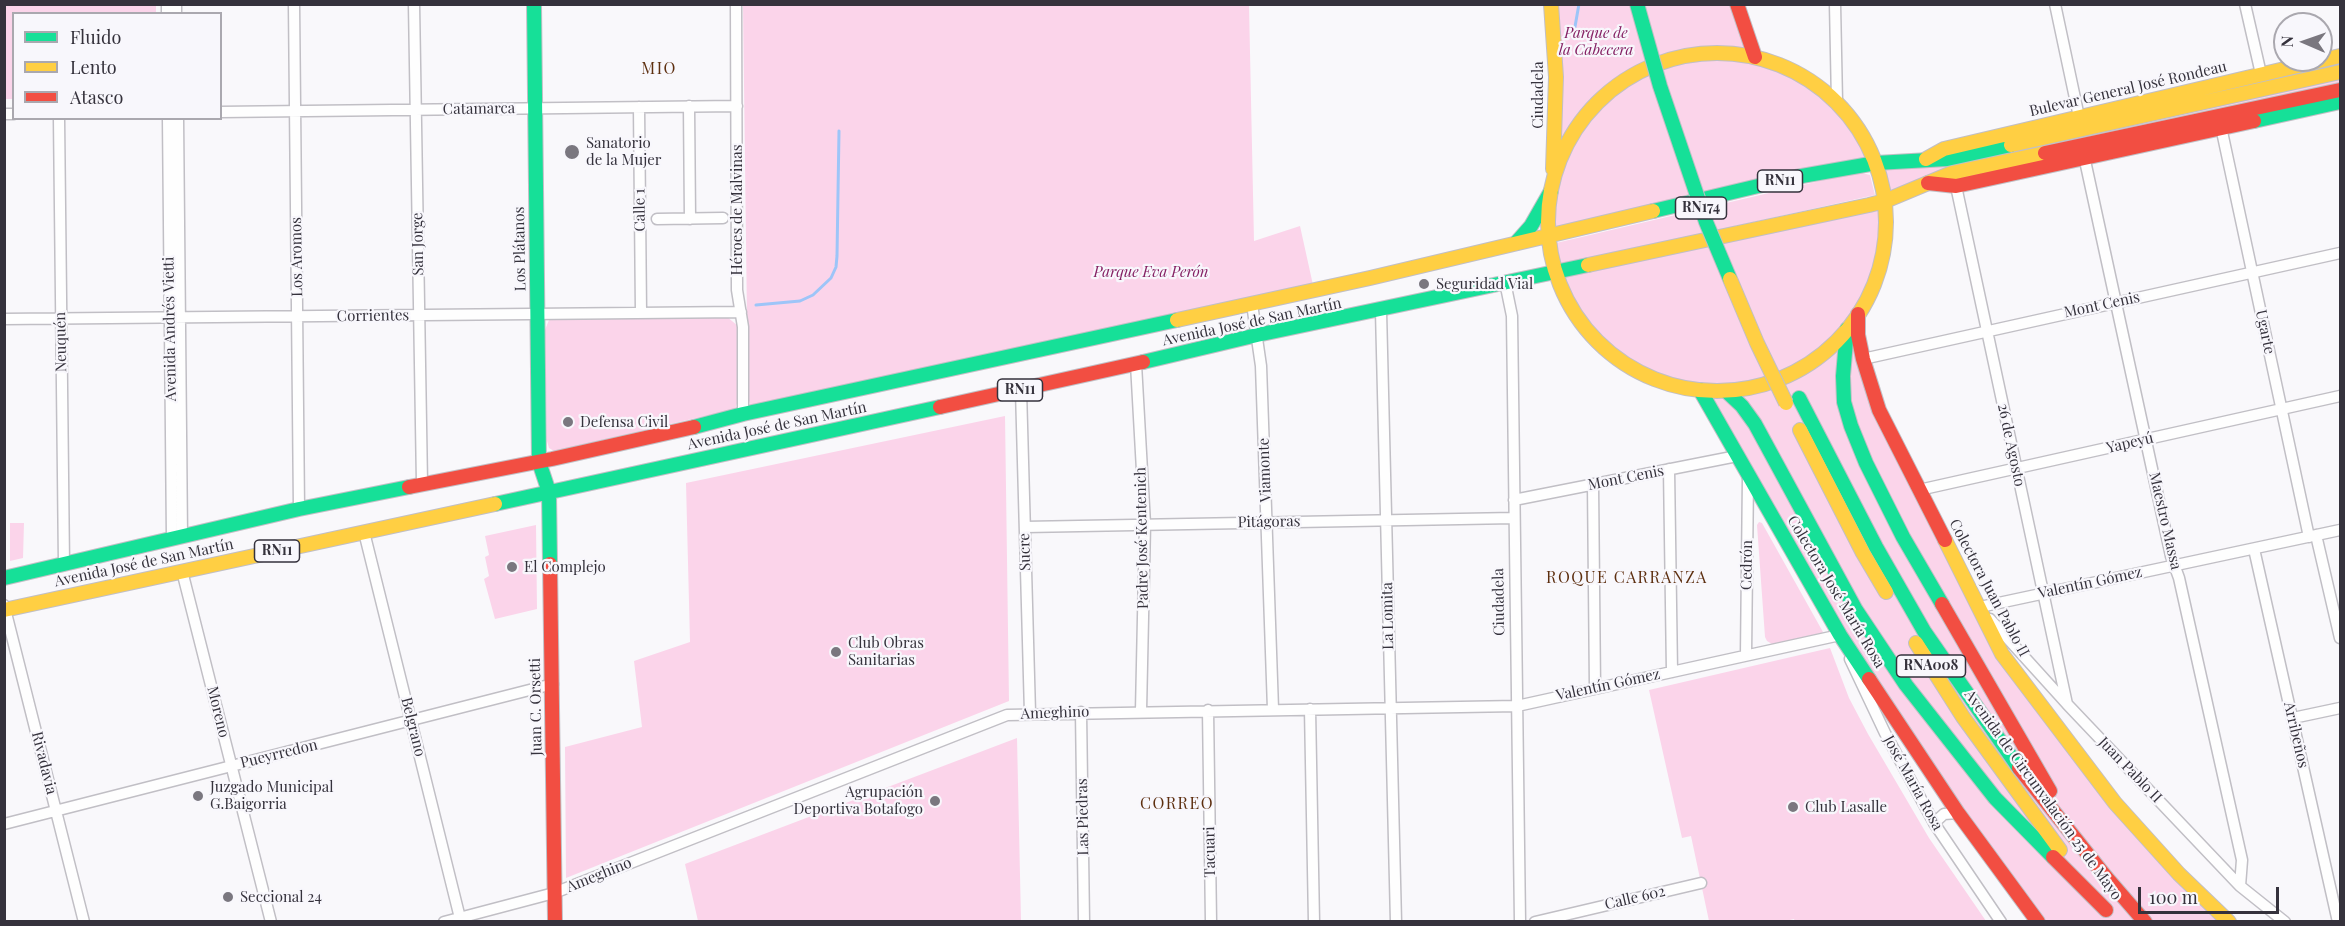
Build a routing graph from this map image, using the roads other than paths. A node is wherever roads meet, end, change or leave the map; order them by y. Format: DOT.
graph roads {
  1 [pos="294,4"];
  2 [pos="414,4"];
  3 [pos="534,4"];
  4 [pos="736,4"];
  5 [pos="1551,4"];
  6 [pos="1637,4"];
  7 [pos="1650,4"];
  8 [pos="1737,4"];
  9 [pos="1835,4"];
  10 [pos="2055,4"];
  11 [pos="2245,4"];
  12 [pos="2340,56"];
  13 [pos="1755,57"];
  14 [pos="2340,72"];
  15 [pos="2261,74"];
  16 [pos="2340,90"];
  17 [pos="1837,102"];
  18 [pos="2340,102"];
  19 [pos="689,106"];
  20 [pos="736,106"];
  21 [pos="639,107"];
  22 [pos="536,109"];
  23 [pos="416,110"];
  24 [pos="295,111"];
  25 [pos="222,112"];
  26 [pos="2079,117"];
  27 [pos="59,120"];
  28 [pos="168,120"];
  29 [pos="177,120"];
  30 [pos="2221,127"];
  31 [pos="2084,156"];
  32 [pos="1926,159"];
  33 [pos="1876,163"];
  34 [pos="1928,183"];
  35 [pos="1956,186"];
  36 [pos="1552,188"];
  37 [pos="1885,201"];
  38 [pos="723,218"];
  39 [pos="657,219"];
  40 [pos="690,219"];
  41 [pos="1549,236"];
  42 [pos="1516,243"];
  43 [pos="2340,253"];
  44 [pos="1556,272"];
  45 [pos="2252,272"];
  46 [pos="1505,282"];
  47 [pos="2117,302"];
  48 [pos="1252,304"];
  49 [pos="1381,311"];
  50 [pos="741,312"];
  51 [pos="641,313"];
  52 [pos="1858,314"];
  53 [pos="419,315"];
  54 [pos="538,315"];
  55 [pos="297,317"];
  56 [pos="175,318"];
  57 [pos="61,319"];
  58 [pos="4,320"];
  59 [pos="1847,329"];
  60 [pos="1987,331"];
  61 [pos="1257,335"];
  62 [pos="1863,359"];
  63 [pos="1136,364"];
  64 [pos="1021,390"];
  65 [pos="1700,390"];
  66 [pos="1726,391"];
  67 [pos="2340,396"];
  68 [pos="1793,400"];
  69 [pos="2281,409"];
  70 [pos="743,414"];
  71 [pos="2146,439"];
  72 [pos="1737,456"];
  73 [pos="539,462"];
  74 [pos="2016,468"];
  75 [pos="1669,469"];
  76 [pos="1748,476"];
  77 [pos="422,484"];
  78 [pos="1593,484"];
  79 [pos="1919,490"];
  80 [pos="549,492"];
  81 [pos="1514,500"];
  82 [pos="299,509"];
  83 [pos="1514,518"];
  84 [pos="1386,520"];
  85 [pos="1266,522"];
  86 [pos="1144,524"];
  87 [pos="1025,526"];
  88 [pos="2340,530"];
  89 [pos="364,532"];
  90 [pos="2312,536"];
  91 [pos="177,538"];
  92 [pos="2254,549"];
  93 [pos="64,565"];
  94 [pos="2175,566"];
  95 [pos="182,571"];
  96 [pos="4,578"];
  97 [pos="2043,593"];
  98 [pos="5,608"];
  99 [pos="1981,609"];
  100 [pos="1840,635"];
  101 [pos="2340,638"];
  102 [pos="1746,655"];
  103 [pos="1672,672"];
  104 [pos="553,684"];
  105 [pos="1595,688"];
  106 [pos="2067,704"];
  107 [pos="1517,706"];
  108 [pos="1391,708"];
  109 [pos="2340,708"];
  110 [pos="1272,709"];
  111 [pos="1310,709"];
  112 [pos="1208,710"];
  113 [pos="1142,711"];
  114 [pos="1081,712"];
  115 [pos="1030,713"];
  116 [pos="2293,718"];
  117 [pos="411,720"];
  118 [pos="232,766"];
  119 [pos="56,811"];
  120 [pos="1958,813"];
  121 [pos="1934,823"];
  122 [pos="4,824"];
  123 [pos="2106,877"];
  124 [pos="1701,883"];
  125 [pos="2240,886"];
  126 [pos="554,893"];
  127 [pos="2106,910"];
  128 [pos="461,919"];
  129 [pos="84,921"];
  130 [pos="271,921"];
  131 [pos="444,921"];
  132 [pos="555,921"];
  133 [pos="1084,921"];
  134 [pos="1211,921"];
  135 [pos="1314,921"];
  136 [pos="1396,921"];
  137 [pos="1520,921"];
  138 [pos="1534,921"];
  139 [pos="2001,921"];
  140 [pos="2038,921"];
  141 [pos="2116,921"];
  142 [pos="2145,921"];
  143 [pos="2229,921"];
  144 [pos="2285,921"];
  145 [pos="2338,921"];
  1 -- 24 [label="street, Los Aromos"];
  2 -- 23 [label="street, San Jorge"];
  3 -- 22 [label="main road, Los Plátanos"];
  4 -- 20 [label="street, Héroes de Malvinas"];
  5 -- 36 [label="main road, Ciudadela"];
  6 -- 68 [label="main road, RN174, bridge"];
  7 -- 68 [label="main road, RN174"];
  8 -- 13 [label="main road"];
  9 -- 17 [label="street"];
  10 -- 26 [label="street"];
  11 -- 15 [label="street"];
  12 -- 15 [label="main road, Bulevar General José Rondeau"];
  13 -- 17 [label="main road"];
  13 -- 36 [label="main road"];
  14 -- 32 [label="main road, Bulevar General José Rondeau"];
  15 -- 26 [label="main road, Bulevar General José Rondeau"];
  16 -- 34 [label="main road"];
  17 -- 33 [label="main road"];
  18 -- 30 [label="main road"];
  19 -- 20 [label="street, Catamarca"];
  19 -- 21 [label="street, Catamarca"];
  19 -- 40 [label="street"];
  20 -- 50 [label="street, Héroes de Malvinas"];
  21 -- 22 [label="street, Catamarca"];
  21 -- 51 [label="street, Calle 1"];
  22 -- 23 [label="street, Catamarca"];
  22 -- 54 [label="main road, Los Plátanos"];
  23 -- 24 [label="street, Catamarca"];
  23 -- 53 [label="street, San Jorge"];
  24 -- 25 [label="street, Catamarca"];
  24 -- 55 [label="street, Los Aromos"];
  26 -- 32 [label="main road, Bulevar General José Rondeau"];
  27 -- 57 [label="street, Neuquén"];
  28 -- 56 [label="street, Avenida Andrés Vietti"];
  29 -- 56 [label="street, Avenida Andrés Vietti"];
  30 -- 31 [label="main road"];
  30 -- 45 [label="street, Ugarte"];
  31 -- 35 [label="main road"];
  31 -- 47 [label="street, Maestro Massa"];
  32 -- 33 [label="main road, Bulevar General José Rondeau"];
  33 -- 37 [label="main road"];
  33 -- 41 [label="main road, Bulevar General José Rondeau / RN11"];
  34 -- 35 [label="main road"];
  34 -- 37 [label="main road"];
  35 -- 60 [label="street, 26 de Agosto"];
  36 -- 41 [label="main road"];
  36 -- 42 [label="main road"];
  37 -- 44 [label="main road, RN11"];
  37 -- 52 [label="main road"];
  38 -- 40 [label="street"];
  39 -- 40 [label="street"];
  41 -- 42 [label="main road, Avenida José de San Martín / RN11"];
  41 -- 44 [label="main road"];
  42 -- 48 [label="main road, Avenida José de San Martín / RN11"];
  43 -- 45 [label="street, Mont Cenis"];
  44 -- 46 [label="main road, Avenida José de San Martín / RN11"];
  44 -- 65 [label="main road"];
  45 -- 47 [label="street, Mont Cenis"];
  45 -- 69 [label="street, Ugarte"];
  46 -- 49 [label="main road, Avenida José de San Martín / RN11"];
  46 -- 81 [label="street, Ciudadela"];
  47 -- 60 [label="street, Mont Cenis"];
  47 -- 71 [label="street, Maestro Massa"];
  48 -- 61 [label="street, Viamonte"];
  48 -- 70 [label="main road, Avenida José de San Martín / RN11"];
  49 -- 61 [label="main road, Avenida José de San Martín / RN11"];
  49 -- 84 [label="street, La Lomita"];
  50 -- 51 [label="street, Corrientes"];
  50 -- 70 [label="street, Héroes de Malvinas"];
  51 -- 54 [label="street, Corrientes"];
  52 -- 59 [label="main road"];
  52 -- 62 [label="main road, Colectora Juan Pablo II"];
  53 -- 54 [label="street, Corrientes"];
  53 -- 55 [label="street, Corrientes"];
  53 -- 77 [label="street, San Jorge"];
  54 -- 73 [label="main road, Los Plátanos"];
  55 -- 56 [label="street, Corrientes"];
  55 -- 82 [label="street, Los Aromos"];
  56 -- 57 [label="street, Corrientes"];
  56 -- 91 [label="street, Avenida Andrés Vietti"];
  57 -- 58 [label="street, Corrientes"];
  57 -- 93 [label="street, Neuquén"];
  59 -- 66 [label="main road"];
  59 -- 123 [label="main road"];
  60 -- 62 [label="street, Mont Cenis"];
  60 -- 74 [label="street, 26 de Agosto"];
  61 -- 63 [label="main road, Avenida José de San Martín / RN11"];
  61 -- 85 [label="street, Viamonte"];
  62 -- 79 [label="main road, Colectora Juan Pablo II"];
  63 -- 64 [label="main road, Avenida José de San Martín / RN11"];
  63 -- 86 [label="street, Padre José Kentenich"];
  64 -- 80 [label="main road, Avenida José de San Martín / RN11"];
  64 -- 87 [label="street, Sucre"];
  65 -- 66 [label="main road"];
  65 -- 72 [label="main road, Colectora José María Rosa"];
  66 -- 127 [label="main road"];
  67 -- 69 [label="street, Yapeyú"];
  68 -- 123 [label="main road, Avenida de Circunvalación 25 de Mayo / RNA008"];
  68 -- 127 [label="main road, Avenida de Circunvalación 25 de Mayo / RNA008"];
  69 -- 71 [label="street, Yapeyú"];
  69 -- 90 [label="street, Ugarte"];
  70 -- 73 [label="main road, Avenida José de San Martín / RN11"];
  71 -- 74 [label="street, Yapeyú"];
  71 -- 94 [label="street, Maestro Massa"];
  72 -- 75 [label="street, Mont Cenis"];
  72 -- 76 [label="main road, Colectora José María Rosa"];
  73 -- 77 [label="main road, Avenida José de San Martín / RN11"];
  73 -- 80 [label="main road, Los Plátanos"];
  74 -- 79 [label="street, Yapeyú"];
  74 -- 97 [label="street, 26 de Agosto"];
  75 -- 78 [label="street, Mont Cenis"];
  75 -- 103 [label="street"];
  76 -- 100 [label="main road, Colectora José María Rosa"];
  76 -- 102 [label="street, Cedrón"];
  77 -- 82 [label="main road, Avenida José de San Martín / RN11"];
  78 -- 81 [label="street, Mont Cenis"];
  78 -- 105 [label="street"];
  79 -- 99 [label="main road, Colectora Juan Pablo II"];
  80 -- 89 [label="main road, Avenida José de San Martín / RN11"];
  80 -- 104 [label="main road, Juan C. Orsetti"];
  81 -- 83 [label="street, Ciudadela"];
  82 -- 91 [label="main road, Avenida José de San Martín / RN11"];
  83 -- 84 [label="street, Pitágoras"];
  83 -- 107 [label="street, Ciudadela"];
  84 -- 85 [label="street, Pitágoras"];
  84 -- 108 [label="street, La Lomita"];
  85 -- 86 [label="street, Pitágoras"];
  85 -- 110 [label="street, Viamonte"];
  86 -- 87 [label="street, Pitágoras"];
  86 -- 113 [label="street, Padre José Kentenich"];
  87 -- 115 [label="street, Sucre"];
  88 -- 90 [label="street, Valentín Gómez"];
  89 -- 95 [label="main road, Avenida José de San Martín / RN11"];
  89 -- 117 [label="street, Belgrano"];
  90 -- 92 [label="street, Valentín Gómez"];
  90 -- 101 [label="street, Ugarte"];
  91 -- 93 [label="main road, Avenida José de San Martín / RN11"];
  92 -- 94 [label="street, Valentín Gómez"];
  92 -- 116 [label="street, Arribeños"];
  93 -- 96 [label="main road, Avenida José de San Martín / RN11"];
  94 -- 97 [label="street, Valentín Gómez"];
  94 -- 125 [label="street, Maestro Massa"];
  95 -- 98 [label="main road, Avenida José de San Martín / RN11"];
  95 -- 118 [label="street, Moreno"];
  97 -- 99 [label="street, Valentín Gómez"];
  97 -- 106 [label="street, 26 de Agosto"];
  98 -- 119 [label="street, Rivadavia"];
  99 -- 106 [label="street, Juan Pablo II"];
  99 -- 143 [label="main road, Colectora Juan Pablo II"];
  100 -- 102 [label="street, Valentín Gómez"];
  100 -- 120 [label="main road, Colectora José María Rosa"];
  100 -- 121 [label="street, José María Rosa"];
  102 -- 103 [label="street, Valentín Gómez"];
  103 -- 105 [label="street, Valentín Gómez"];
  104 -- 117 [label="street, Pueyrredon"];
  104 -- 126 [label="main road, Juan C. Orsetti"];
  105 -- 107 [label="street, Valentín Gómez"];
  106 -- 125 [label="street, Juan Pablo II"];
  107 -- 108 [label="street, Ameghino"];
  107 -- 137 [label="street, Ciudadela"];
  108 -- 111 [label="street, Ameghino"];
  108 -- 136 [label="street, La Lomita"];
  109 -- 116 [label="street"];
  110 -- 111 [label="street, Ameghino"];
  110 -- 112 [label="street, Ameghino"];
  111 -- 135 [label="street"];
  112 -- 113 [label="street, Ameghino"];
  112 -- 134 [label="street, Tacuari"];
  113 -- 114 [label="street, Ameghino"];
  114 -- 115 [label="street, Ameghino"];
  114 -- 133 [label="street, Las Piedras"];
  115 -- 126 [label="street, Ameghino"];
  116 -- 145 [label="street, Arribeños"];
  117 -- 118 [label="street, Pueyrredon"];
  117 -- 128 [label="street, Belgrano"];
  118 -- 119 [label="street, Pueyrredon"];
  118 -- 130 [label="street, Moreno"];
  119 -- 122 [label="street, Pueyrredon"];
  119 -- 129 [label="street, Rivadavia"];
  120 -- 121 [label="street"];
  120 -- 140 [label="main road, Colectora José María Rosa"];
  121 -- 139 [label="street, José María Rosa"];
  123 -- 142 [label="main road, Avenida de Circunvalación 25 de Mayo / RNA008"];
  124 -- 138 [label="street, Calle 602"];
  125 -- 144 [label="street, Juan Pablo II"];
  126 -- 128 [label="street, Ameghino"];
  126 -- 132 [label="main road, Juan C. Orsetti"];
  127 -- 141 [label="main road, Avenida de Circunvalación 25 de Mayo / RNA008"];
  128 -- 131 [label="street, Ameghino"];
}
